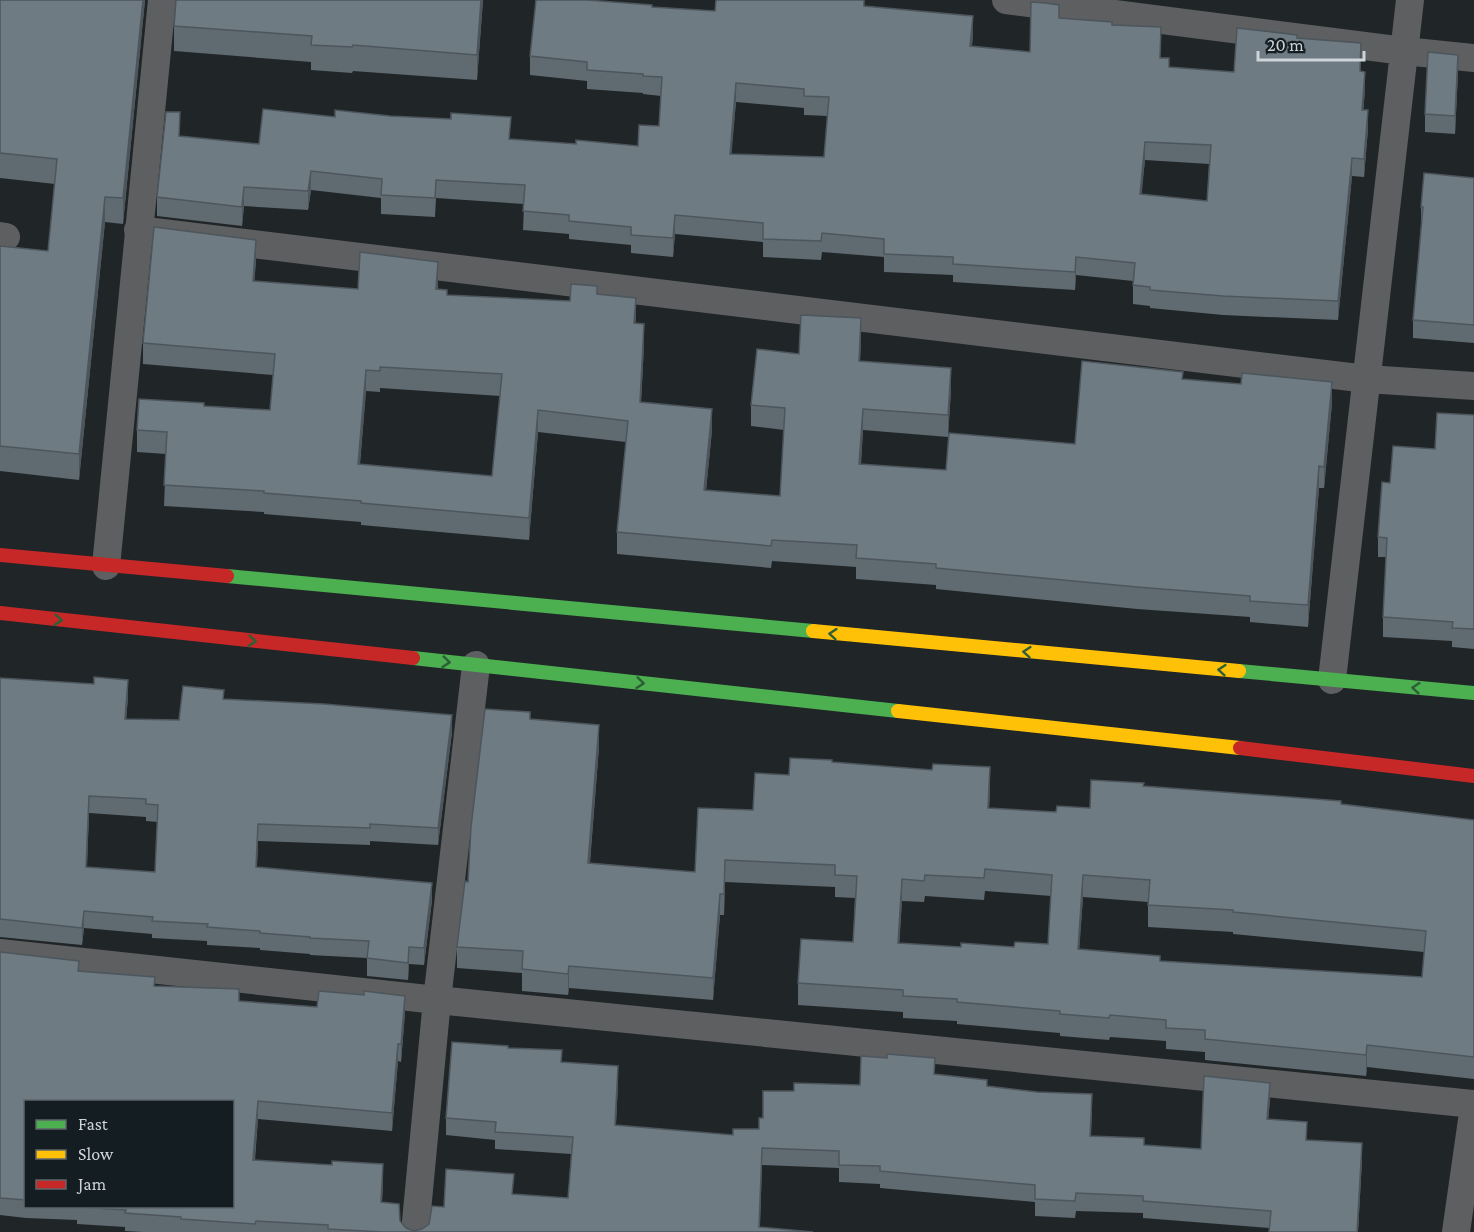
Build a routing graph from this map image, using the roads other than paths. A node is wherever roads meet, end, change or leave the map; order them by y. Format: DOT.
graph roads {
  1 [pos="162,0"];
  2 [pos="1006,0"];
  3 [pos="1410,0"];
  4 [pos="1404,51"];
  5 [pos="1474,58"];
  6 [pos="138,230"];
  7 [pos="1366,379"];
  8 [pos="1474,386"];
  9 [pos="0,555"];
  10 [pos="106,566"];
  11 [pos="0,613"];
  12 [pos="476,665"];
  13 [pos="1332,680"];
  14 [pos="1474,693"];
  15 [pos="1474,776"];
  16 [pos="0,953"];
  17 [pos="437,1000"];
  18 [pos="1474,1105"];
  19 [pos="415,1232"];
  20 [pos="1456,1232"];
  1 -- 6 [label="street"];
  2 -- 4 [label="street"];
  3 -- 4 [label="street"];
  4 -- 5 [label="street"];
  4 -- 7 [label="street"];
  6 -- 7 [label="street"];
  6 -- 10 [label="street"];
  7 -- 8 [label="street"];
  7 -- 13 [label="street"];
  9 -- 10 [label="main road"];
  13 -- 10 [label="main road, one-way"];
  11 -- 12 [label="main road, one-way"];
  12 -- 15 [label="main road, one-way"];
  12 -- 17 [label="street"];
  14 -- 13 [label="main road, one-way"];
  16 -- 17 [label="street"];
  17 -- 18 [label="street"];
  17 -- 19 [label="street"];
  18 -- 20 [label="street"];
}
